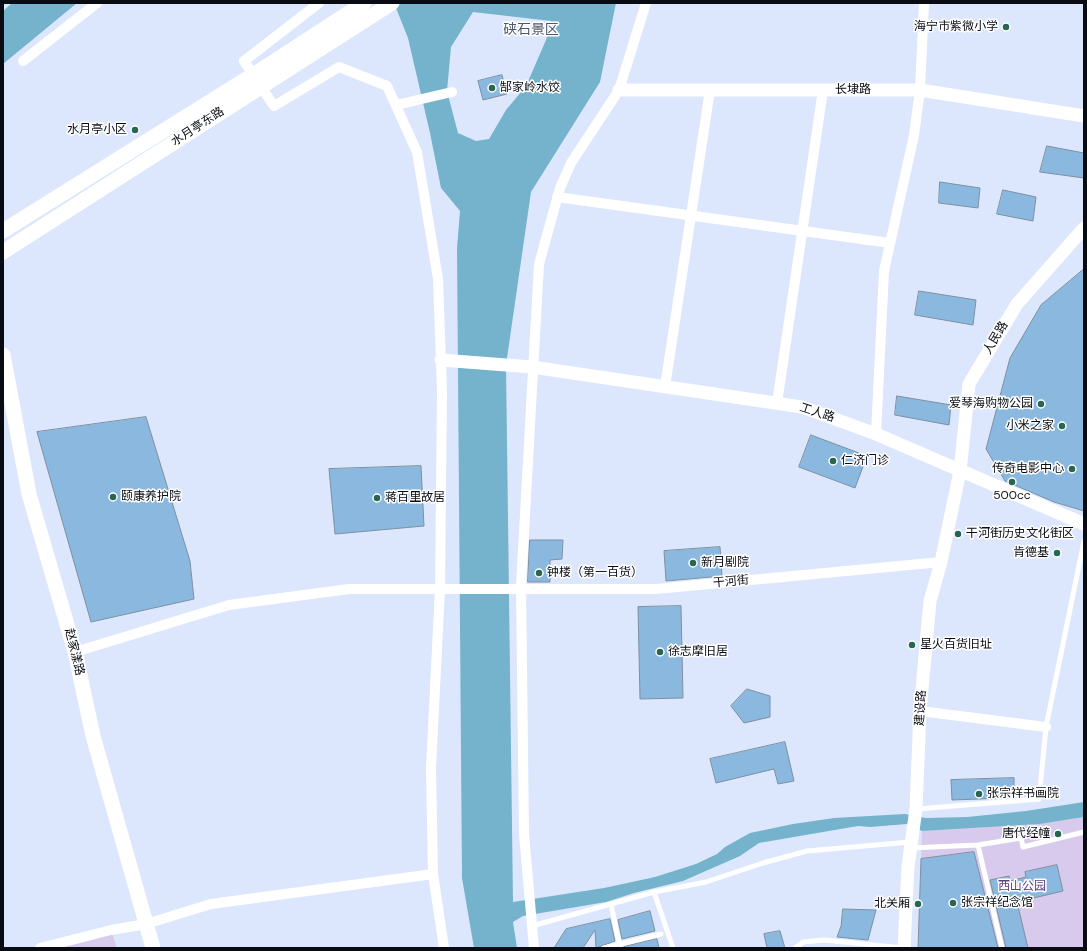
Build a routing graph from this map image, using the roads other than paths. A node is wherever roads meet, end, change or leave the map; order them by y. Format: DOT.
graph roads {
  1 [pos="97,3"];
  2 [pos="319,3"];
  3 [pos="364,3"];
  4 [pos="392,3"];
  5 [pos="646,3"];
  6 [pos="924,3"];
  7 [pos="23,61"];
  8 [pos="272,71"];
  9 [pos="257,81"];
  10 [pos="619,90"];
  11 [pos="710,90"];
  12 [pos="823,90"];
  13 [pos="920,90"];
  14 [pos="452,92"];
  15 [pos="396,105"];
  16 [pos="1084,116"];
  17 [pos="557,197"];
  18 [pos="691,216"];
  19 [pos="1084,228"];
  20 [pos="803,230"];
  21 [pos="3,231"];
  22 [pos="890,242"];
  23 [pos="3,252"];
  24 [pos="3,355"];
  25 [pos="446,360"];
  26 [pos="528,367"];
  27 [pos="665,387"];
  28 [pos="778,403"];
  29 [pos="876,434"];
  30 [pos="960,471"];
  31 [pos="1084,524"];
  32 [pos="1084,541"];
  33 [pos="941,562"];
  34 [pos="444,589"];
  35 [pos="521,589"];
  36 [pos="75,652"];
  37 [pos="920,711"];
  38 [pos="1046,727"];
  39 [pos="916,809"];
  40 [pos="1084,832"];
  41 [pos="910,845"];
  42 [pos="978,845"];
  43 [pos="433,874"];
  44 [pos="654,892"];
  45 [pos="611,904"];
  46 [pos="146,924"];
  47 [pos="532,926"];
  48 [pos="661,934"];
  49 [pos="619,946"];
  50 [pos="40,948"];
  51 [pos="152,948"];
  52 [pos="444,948"];
  53 [pos="534,948"];
  54 [pos="604,948"];
  55 [pos="673,948"];
  56 [pos="795,948"];
  57 [pos="904,948"];
  58 [pos="1002,948"];
  1 -- 7 [label="street"];
  2 -- 9 [label="street"];
  3 -- 8 [label="main road, 水月亭东路"];
  4 -- 8 [label="main road, 水月亭东路"];
  5 -- 10 [label="street"];
  6 -- 13 [label="street"];
  8 -- 9 [label="main road, 水月亭东路"];
  9 -- 15 [label="street"];
  9 -- 21 [label="main road, 水月亭东路"];
  9 -- 23 [label="main road, 水月亭东路"];
  10 -- 11 [label="street, 长埭路"];
  10 -- 17 [label="street"];
  11 -- 12 [label="street, 长埭路"];
  11 -- 18 [label="street"];
  12 -- 13 [label="street, 长埭路"];
  12 -- 20 [label="street"];
  13 -- 16 [label="street, 长埭路"];
  13 -- 22 [label="street"];
  14 -- 15 [label="street"];
  15 -- 25 [label="street"];
  17 -- 18 [label="street"];
  17 -- 26 [label="street"];
  18 -- 20 [label="street"];
  18 -- 27 [label="street"];
  19 -- 30 [label="street, 人民路"];
  20 -- 22 [label="street"];
  20 -- 28 [label="street"];
  22 -- 29 [label="street"];
  24 -- 36 [label="main road, 赵家漾路"];
  25 -- 26 [label="street, 工人路"];
  25 -- 34 [label="street"];
  26 -- 27 [label="street, 工人路"];
  26 -- 35 [label="street"];
  27 -- 28 [label="street, 工人路"];
  28 -- 29 [label="street, 工人路"];
  29 -- 30 [label="street, 工人路"];
  30 -- 31 [label="street, 工人路"];
  30 -- 33 [label="street, 建设路"];
  32 -- 38 [label="lane"];
  33 -- 35 [label="street, 干河街"];
  33 -- 37 [label="street, 建设路"];
  34 -- 35 [label="street, 干河街"];
  34 -- 36 [label="street, 干河街"];
  34 -- 43 [label="street"];
  35 -- 47 [label="street"];
  36 -- 46 [label="main road, 赵家漾路"];
  37 -- 38 [label="street"];
  37 -- 39 [label="street, 建设路"];
  38 -- 39 [label="lane"];
  39 -- 41 [label="street, 建设路"];
  40 -- 42 [label="lane"];
  41 -- 42 [label="lane"];
  41 -- 44 [label="lane"];
  41 -- 57 [label="street, 建设路"];
  42 -- 58 [label="lane"];
  43 -- 46 [label="street"];
  43 -- 52 [label="street"];
  44 -- 45 [label="lane"];
  44 -- 55 [label="lane"];
  45 -- 47 [label="lane"];
  45 -- 49 [label="lane"];
  46 -- 50 [label="street"];
  46 -- 51 [label="main road, 赵家漾路"];
  47 -- 53 [label="street"];
  48 -- 49 [label="lane"];
  49 -- 54 [label="lane"];
  56 -- 57 [label="lane"];
}
